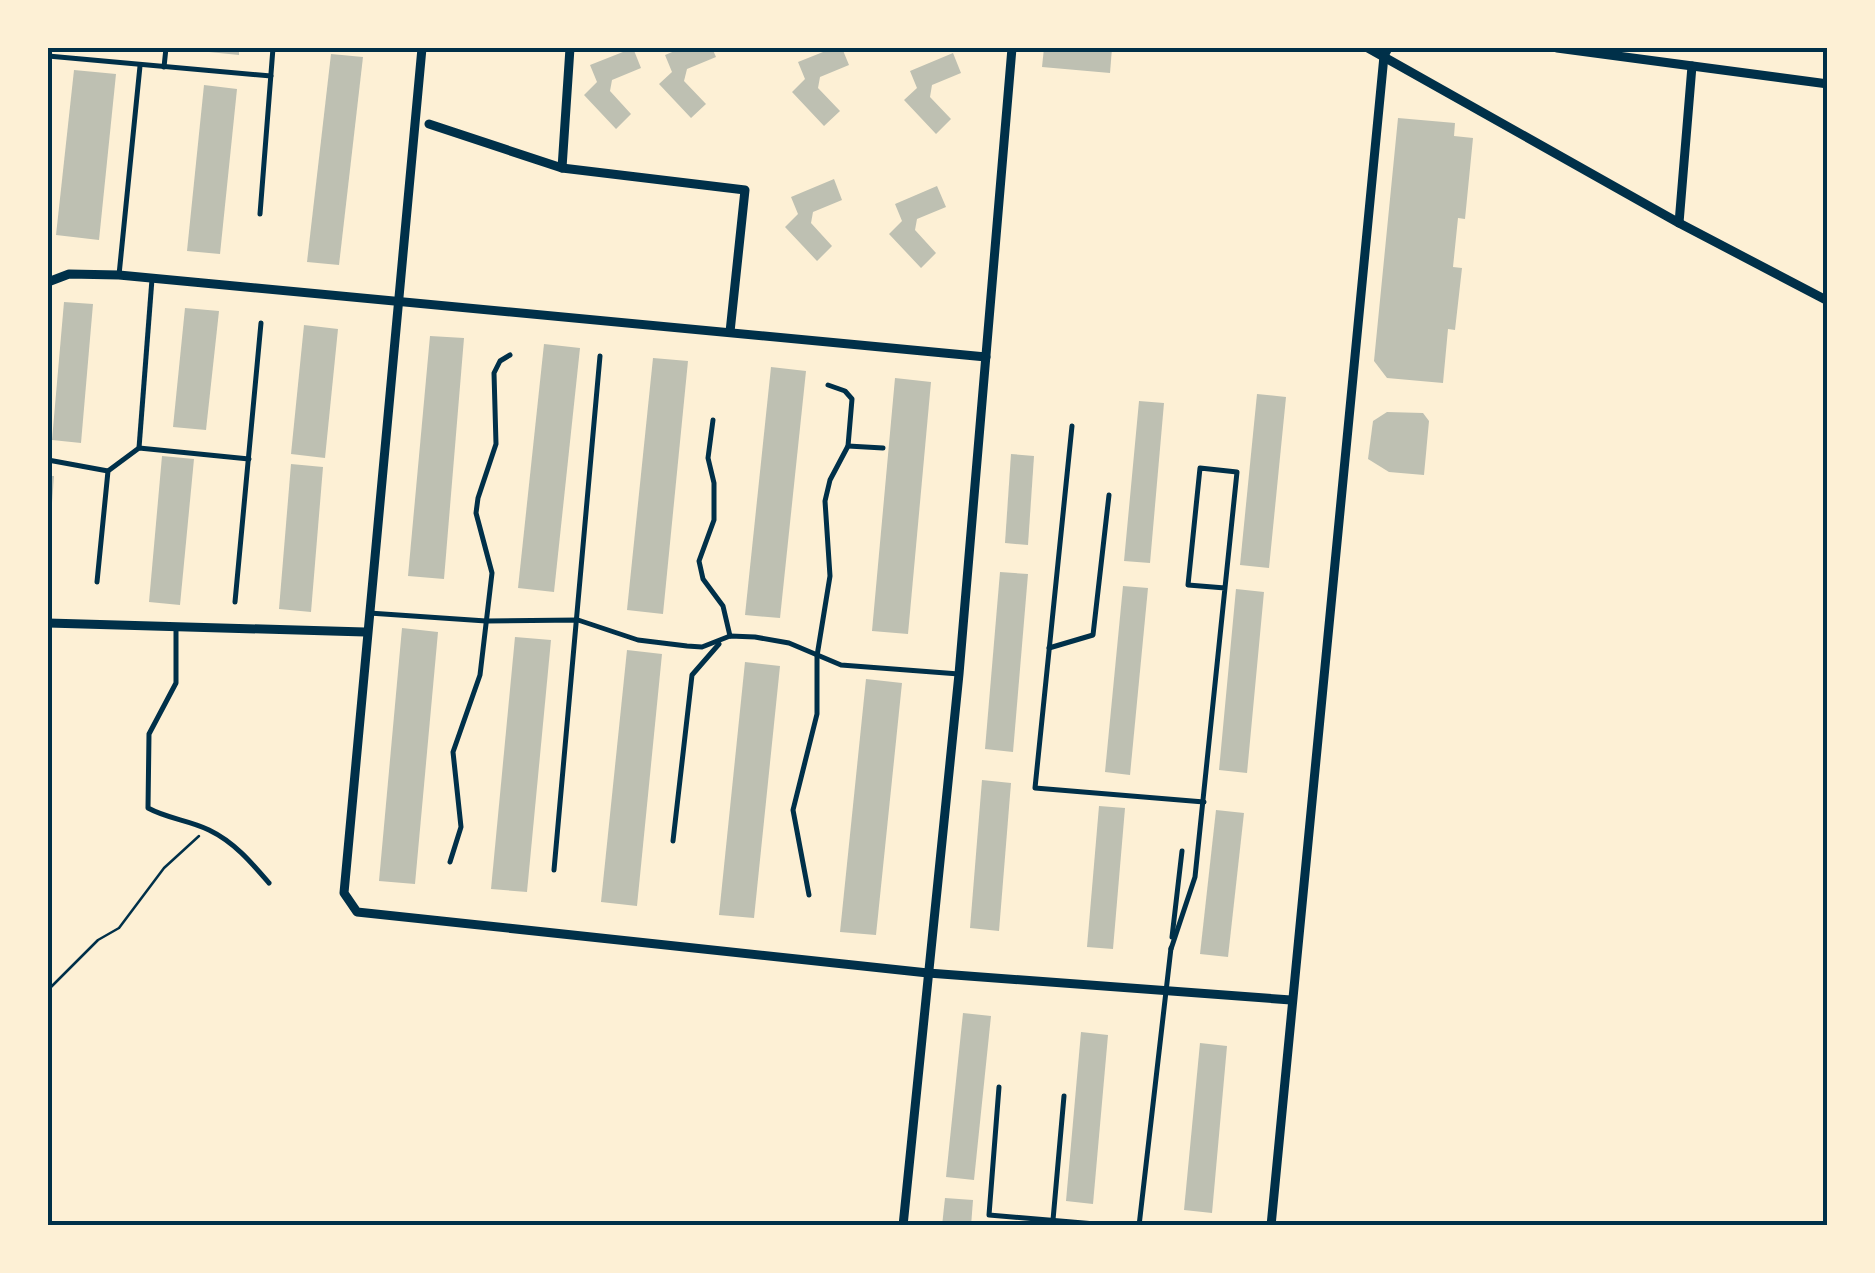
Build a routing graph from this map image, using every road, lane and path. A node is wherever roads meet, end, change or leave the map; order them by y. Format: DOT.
graph roads {
  1 [pos="166,48"];
  2 [pos="273,48"];
  3 [pos="422,48"];
  4 [pos="570,48"];
  5 [pos="1012,48"];
  6 [pos="1368,48"];
  7 [pos="1557,48"];
  8 [pos="1386,52"];
  9 [pos="48,56"];
  10 [pos="140,66"];
  11 [pos="1692,66"];
  12 [pos="164,67"];
  13 [pos="1828,75"];
  14 [pos="270,76"];
  15 [pos="1827,84"];
  16 [pos="429,124"];
  17 [pos="562,168"];
  18 [pos="260,214"];
  19 [pos="1678,223"];
  20 [pos="119,275"];
  21 [pos="152,279"];
  22 [pos="48,282"];
  23 [pos="396,301"];
  24 [pos="1828,302"];
  25 [pos="262,323"];
  26 [pos="730,332"];
  27 [pos="510,356"];
  28 [pos="600,356"];
  29 [pos="986,357"];
  30 [pos="828,385"];
  31 [pos="713,420"];
  32 [pos="1072,426"];
  33 [pos="848,446"];
  34 [pos="139,448"];
  35 [pos="882,448"];
  36 [pos="249,459"];
  37 [pos="48,460"];
  38 [pos="108,471"];
  39 [pos="1109,495"];
  40 [pos="97,582"];
  41 [pos="1226,588"];
  42 [pos="235,602"];
  43 [pos="368,613"];
  44 [pos="578,620"];
  45 [pos="486,621"];
  46 [pos="48,623"];
  47 [pos="176,624"];
  48 [pos="365,632"];
  49 [pos="730,636"];
  50 [pos="721,641"];
  51 [pos="1048,648"];
  52 [pos="817,656"];
  53 [pos="960,674"];
  54 [pos="1204,802"];
  55 [pos="207,829"];
  56 [pos="673,841"];
  57 [pos="1182,851"];
  58 [pos="450,862"];
  59 [pos="554,870"];
  60 [pos="270,883"];
  61 [pos="809,895"];
  62 [pos="1171,949"];
  63 [pos="928,973"];
  64 [pos="1165,988"];
  65 [pos="48,990"];
  66 [pos="1291,1000"];
  67 [pos="999,1087"];
  68 [pos="1064,1096"];
  69 [pos="1053,1220"];
  70 [pos="903,1226"];
  71 [pos="1118,1226"];
  72 [pos="1138,1226"];
  73 [pos="1272,1226"];
  1 -- 12 [label="lane"];
  2 -- 14 [label="lane"];
  3 -- 23 [label="street"];
  4 -- 17 [label="street"];
  5 -- 29 [label="street"];
  6 -- 8 [label="street"];
  7 -- 11 [label="street"];
  8 -- 19 [label="street"];
  8 -- 66 [label="street"];
  9 -- 10 [label="lane"];
  10 -- 12 [label="lane"];
  10 -- 20 [label="lane"];
  11 -- 15 [label="street"];
  11 -- 19 [label="street"];
  12 -- 14 [label="lane"];
  13 -- 15 [label="lane"];
  14 -- 18 [label="lane"];
  16 -- 17 [label="street"];
  17 -- 26 [label="street"];
  19 -- 24 [label="street"];
  20 -- 21 [label="street"];
  20 -- 22 [label="street"];
  21 -- 23 [label="street"];
  21 -- 34 [label="lane"];
  23 -- 26 [label="street"];
  23 -- 43 [label="street"];
  25 -- 36 [label="lane"];
  26 -- 29 [label="street"];
  27 -- 45 [label="lane"];
  28 -- 44 [label="lane"];
  29 -- 53 [label="street"];
  30 -- 33 [label="lane"];
  31 -- 49 [label="lane"];
  32 -- 51 [label="lane"];
  33 -- 35 [label="lane"];
  33 -- 52 [label="lane"];
  34 -- 36 [label="lane"];
  34 -- 38 [label="lane"];
  36 -- 42 [label="lane"];
  37 -- 38 [label="lane"];
  38 -- 40 [label="lane"];
  39 -- 51 [label="lane"];
  41 -- 41 [label="lane"];
  41 -- 54 [label="lane"];
  43 -- 45 [label="lane"];
  43 -- 48 [label="street"];
  44 -- 45 [label="lane"];
  44 -- 50 [label="lane"];
  44 -- 59 [label="lane"];
  45 -- 58 [label="lane"];
  46 -- 47 [label="street"];
  47 -- 48 [label="street"];
  47 -- 55 [label="lane"];
  48 -- 63 [label="street"];
  49 -- 50 [label="lane"];
  49 -- 52 [label="lane"];
  50 -- 56 [label="lane"];
  51 -- 54 [label="lane"];
  52 -- 53 [label="lane"];
  52 -- 61 [label="lane"];
  53 -- 63 [label="street"];
  54 -- 62 [label="lane"];
  55 -- 60 [label="lane"];
  55 -- 65 [label="path"];
  57 -- 62 [label="lane"];
  62 -- 64 [label="lane"];
  63 -- 64 [label="street"];
  63 -- 70 [label="street"];
  64 -- 66 [label="street"];
  64 -- 72 [label="lane"];
  66 -- 73 [label="street"];
  67 -- 69 [label="lane"];
  68 -- 69 [label="lane"];
  69 -- 71 [label="lane"];
}
